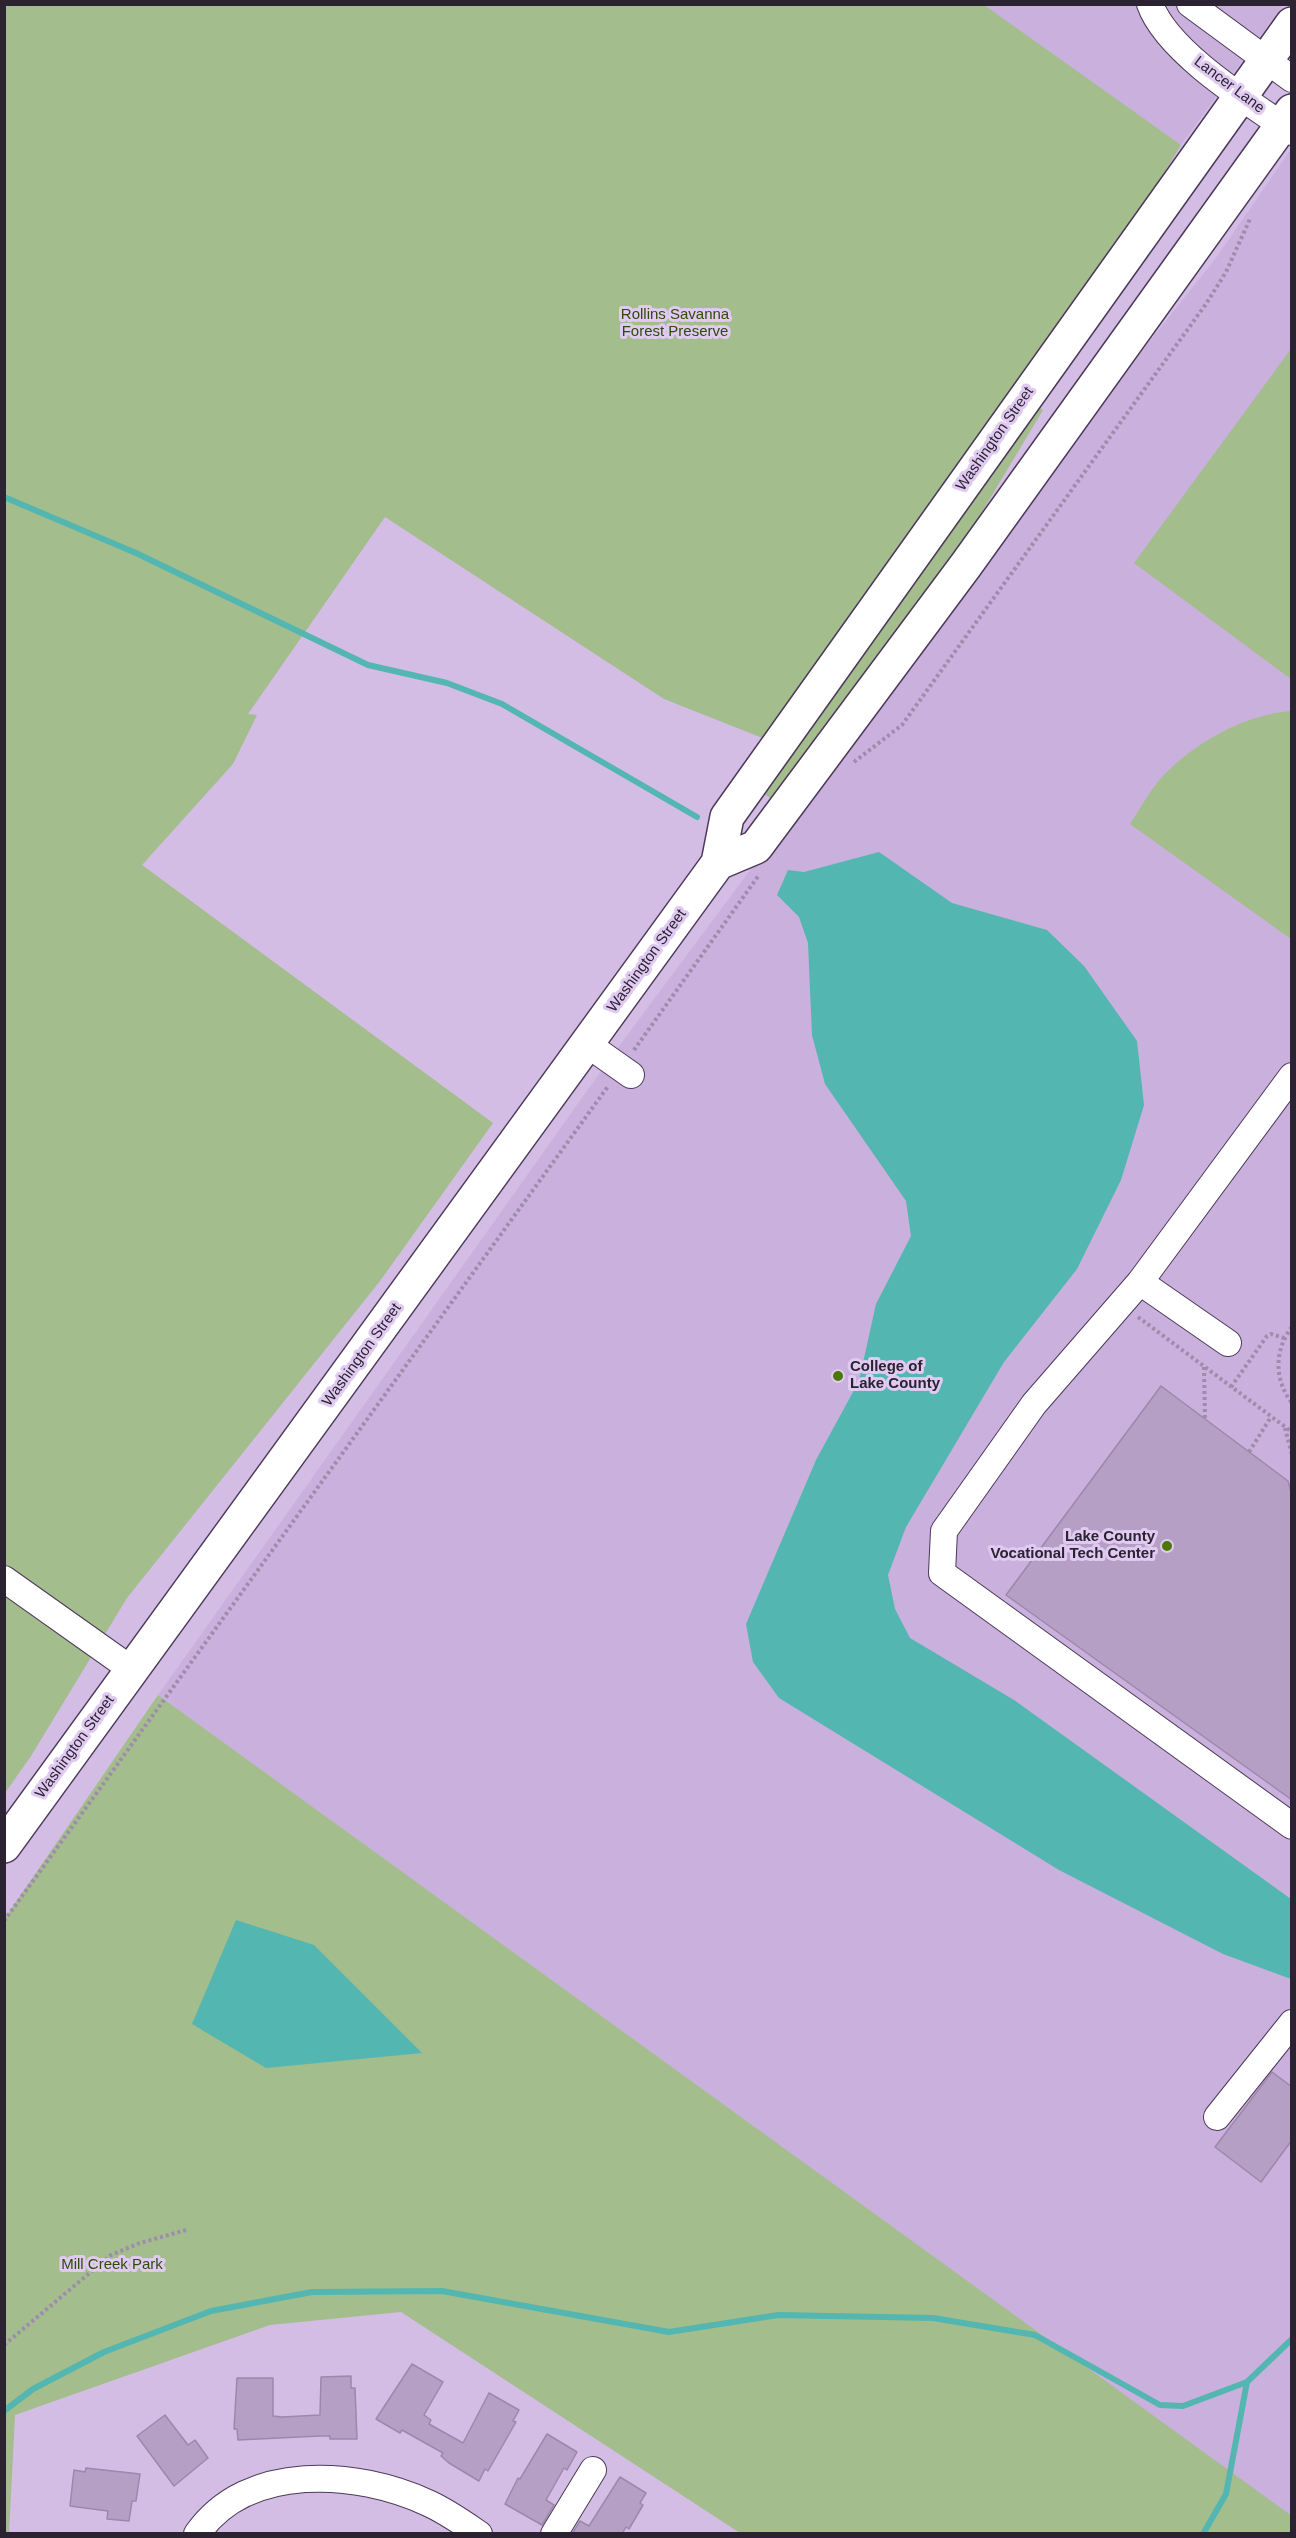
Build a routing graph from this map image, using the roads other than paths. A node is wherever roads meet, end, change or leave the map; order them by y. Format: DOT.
graph roads {
  1 [pos="1150,4"];
  2 [pos="1190,4"];
  3 [pos="1292,24"];
  4 [pos="1265,60"];
  5 [pos="1292,80"];
  6 [pos="1240,95"];
  7 [pos="1288,123"];
  8 [pos="718,863"];
  9 [pos="587,1044"];
  10 [pos="626,1071"];
  11 [pos="1292,1076"];
  12 [pos="1140,1282"];
  13 [pos="1228,1343"];
  14 [pos="4,1579"];
  15 [pos="131,1669"];
  16 [pos="1292,1826"];
  17 [pos="4,1845"];
  18 [pos="1292,2023"];
  19 [pos="1217,2117"];
  20 [pos="593,2470"];
  21 [pos="197,2534"];
  22 [pos="479,2534"];
  23 [pos="554,2534"];
  1 -- 6 [label="street, Lancer Lane"];
  2 -- 4 [label="street"];
  3 -- 4 [label="main road, Washington Street"];
  4 -- 5 [label="street"];
  4 -- 6 [label="main road, Washington Street"];
  6 -- 7 [label="street, Lancer Lane"];
  6 -- 8 [label="main road, Washington Street"];
  7 -- 8 [label="main road"];
  8 -- 9 [label="main road, Washington Street"];
  9 -- 10 [label="street"];
  9 -- 15 [label="main road, Washington Street"];
  11 -- 12 [label="street"];
  12 -- 13 [label="street"];
  12 -- 16 [label="street"];
  14 -- 15 [label="street"];
  15 -- 17 [label="main road, Washington Street"];
  18 -- 19 [label="street"];
  20 -- 23 [label="street"];
  21 -- 22 [label="street"];
}
